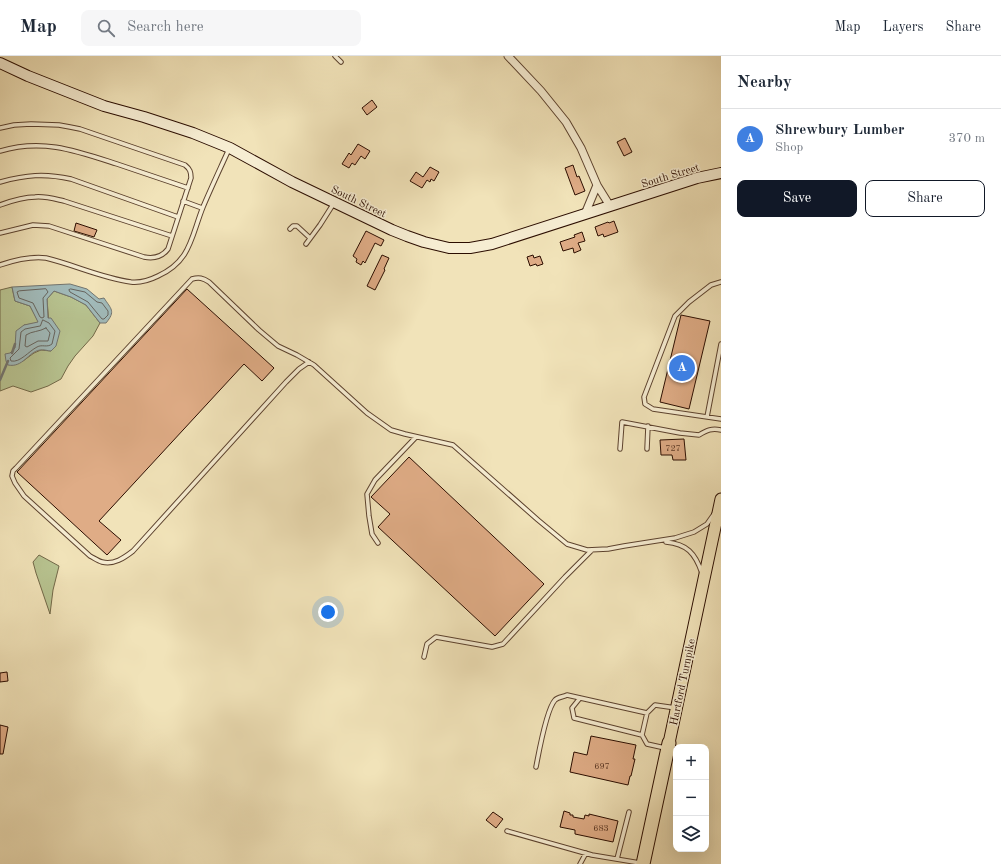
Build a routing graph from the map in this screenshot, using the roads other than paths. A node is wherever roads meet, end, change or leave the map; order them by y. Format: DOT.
graph roads {
  1 [pos="335,56"];
  2 [pos="508,56"];
  3 [pos="341,62"];
  4 [pos="0,63"];
  5 [pos="0,128"];
  6 [pos="230,148"];
  7 [pos="0,151"];
  8 [pos="721,173"];
  9 [pos="0,182"];
  10 [pos="597,185"];
  11 [pos="188,188"];
  12 [pos="183,201"];
  13 [pos="334,202"];
  14 [pos="0,204"];
  15 [pos="610,206"];
  16 [pos="202,208"];
  17 [pos="585,214"];
  18 [pos="178,217"];
  19 [pos="290,229"];
  20 [pos="0,233"];
  21 [pos="172,236"];
  22 [pos="310,238"];
  23 [pos="306,244"];
  24 [pos="0,265"];
  25 [pos="721,282"];
  26 [pos="721,344"];
  27 [pos="309,362"];
  28 [pos="707,417"];
  29 [pos="721,419"];
  30 [pos="648,426"];
  31 [pos="721,430"];
  32 [pos="416,437"];
  33 [pos="647,449"];
  34 [pos="620,450"];
  35 [pos="720,503"];
  36 [pos="661,541"];
  37 [pos="378,543"];
  38 [pos="592,550"];
  39 [pos="704,579"];
  40 [pos="424,657"];
  41 [pos="580,698"];
  42 [pos="677,708"];
  43 [pos="646,713"];
  44 [pos="642,735"];
  45 [pos="668,746"];
  46 [pos="536,767"];
  47 [pos="628,812"];
  48 [pos="507,831"];
  49 [pos="586,853"];
  50 [pos="617,859"];
  51 [pos="580,864"];
  52 [pos="643,864"];
  1 -- 3 [label="lane"];
  2 -- 10 [label="street"];
  4 -- 6 [label="street, South Street"];
  5 -- 11 [label="lane"];
  6 -- 13 [label="street, South Street"];
  6 -- 16 [label="lane"];
  7 -- 11 [label="lane"];
  8 -- 15 [label="street, South Street"];
  9 -- 18 [label="lane"];
  10 -- 15 [label="street"];
  10 -- 17 [label="street"];
  11 -- 12 [label="lane"];
  12 -- 16 [label="lane"];
  12 -- 18 [label="lane"];
  13 -- 17 [label="street, South Street"];
  13 -- 22 [label="lane"];
  14 -- 21 [label="lane"];
  15 -- 17 [label="street, South Street"];
  16 -- 24 [label="lane"];
  18 -- 21 [label="lane"];
  19 -- 22 [label="lane"];
  20 -- 21 [label="lane"];
  22 -- 23 [label="lane"];
  25 -- 28 [label="lane"];
  26 -- 28 [label="lane"];
  27 -- 27 [label="lane"];
  27 -- 32 [label="lane"];
  28 -- 29 [label="lane"];
  30 -- 31 [label="lane"];
  30 -- 33 [label="lane"];
  30 -- 34 [label="lane"];
  32 -- 37 [label="lane"];
  32 -- 38 [label="lane"];
  35 -- 36 [label="lane"];
  35 -- 39 [label="main road, Hartford Turnpike"];
  36 -- 38 [label="lane"];
  36 -- 39 [label="lane"];
  38 -- 40 [label="lane"];
  39 -- 42 [label="main road, Hartford Turnpike"];
  41 -- 43 [label="lane"];
  41 -- 44 [label="lane"];
  41 -- 46 [label="lane"];
  42 -- 43 [label="lane"];
  42 -- 45 [label="main road, Hartford Turnpike"];
  43 -- 44 [label="lane"];
  44 -- 45 [label="lane"];
  45 -- 52 [label="highway, Hartford Turnpike"];
  47 -- 50 [label="lane"];
  48 -- 49 [label="lane"];
  49 -- 50 [label="lane"];
  49 -- 51 [label="lane"];
  50 -- 52 [label="lane"];
}
